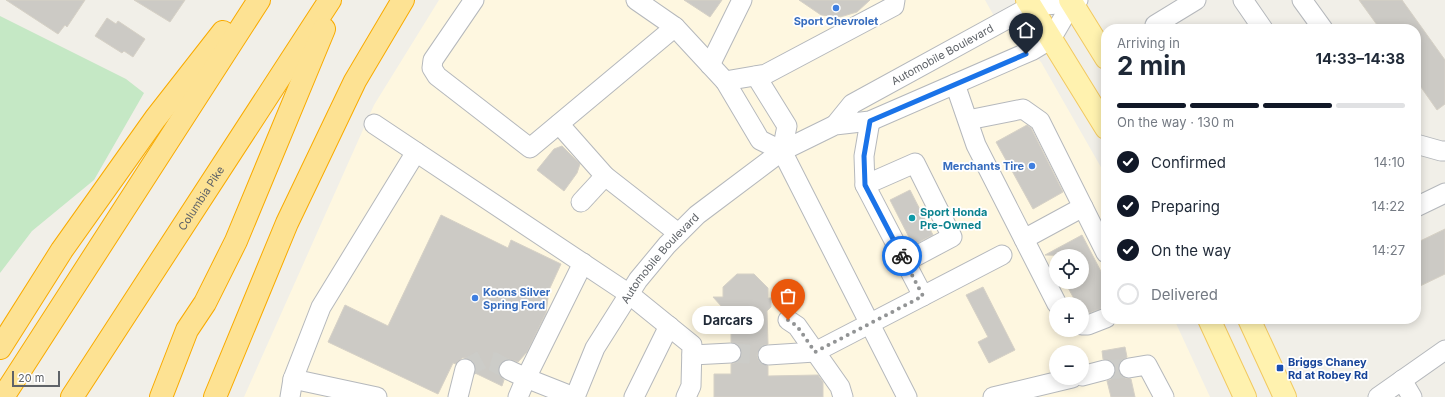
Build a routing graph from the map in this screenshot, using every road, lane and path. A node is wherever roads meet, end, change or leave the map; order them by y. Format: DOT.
graph roads {
  1 [pos="248,0"];
  2 [pos="259,0"];
  3 [pos="330,0"];
  4 [pos="336,0"];
  5 [pos="403,0"];
  6 [pos="474,0"];
  7 [pos="636,0"];
  8 [pos="742,0"];
  9 [pos="895,0"];
  10 [pos="1242,0"];
  11 [pos="1302,0"];
  12 [pos="1074,1"];
  13 [pos="1194,1"];
  14 [pos="1029,3"];
  15 [pos="1157,24"];
  16 [pos="1259,24"];
  17 [pos="1319,24"];
  18 [pos="675,27"];
  19 [pos="1051,39"];
  20 [pos="1101,49"];
  21 [pos="710,65"];
  22 [pos="756,76"];
  23 [pos="725,81"];
  24 [pos="955,84"];
  25 [pos="968,120"];
  26 [pos="1101,120"];
  27 [pos="870,121"];
  28 [pos="374,124"];
  29 [pos="559,124"];
  30 [pos="836,125"];
  31 [pos="1421,145"];
  32 [pos="1445,150"];
  33 [pos="782,151"];
  34 [pos="416,152"];
  35 [pos="605,176"];
  36 [pos="865,185"];
  37 [pos="1445,193"];
  38 [pos="581,202"];
  39 [pos="1421,205"];
  40 [pos="1083,207"];
  41 [pos="678,233"];
  42 [pos="1024,239"];
  43 [pos="1101,243"];
  44 [pos="62,250"];
  45 [pos="1002,255"];
  46 [pos="905,262"];
  47 [pos="583,263"];
  48 [pos="629,294"];
  49 [pos="923,296"];
  50 [pos="1053,297"];
  51 [pos="205,303"];
  52 [pos="788,320"];
  53 [pos="1101,320"];
  54 [pos="870,324"];
  55 [pos="1211,324"];
  56 [pos="1251,324"];
  57 [pos="1089,325"];
  58 [pos="669,326"];
  59 [pos="0,327"];
  60 [pos="0,348"];
  61 [pos="1445,350"];
  62 [pos="815,352"];
  63 [pos="732,353"];
  64 [pos="692,355"];
  65 [pos="768,355"];
  66 [pos="1129,368"];
  67 [pos="466,369"];
  68 [pos="1105,370"];
  69 [pos="517,374"];
  70 [pos="1089,374"];
  71 [pos="1402,380"];
  72 [pos="1049,384"];
  73 [pos="292,388"];
  74 [pos="3,397"];
  75 [pos="72,397"];
  76 [pos="161,397"];
  77 [pos="174,397"];
  78 [pos="215,397"];
  79 [pos="377,397"];
  80 [pos="458,397"];
  81 [pos="518,397"];
  82 [pos="575,397"];
  83 [pos="634,397"];
  84 [pos="686,397"];
  85 [pos="843,397"];
  86 [pos="908,397"];
  87 [pos="993,397"];
  88 [pos="1164,397"];
  89 [pos="1245,397"];
  90 [pos="1284,397"];
  91 [pos="1378,397"];
  92 [pos="1412,397"];
  1 -- 44 [label="highway"];
  2 -- 74 [label="highway"];
  3 -- 75 [label="highway, Columbia Pike"];
  4 -- 51 [label="highway"];
  5 -- 78 [label="highway"];
  6 -- 29 [label="street"];
  7 -- 18 [label="street"];
  8 -- 21 [label="street"];
  9 -- 22 [label="street"];
  10 -- 16 [label="street"];
  11 -- 17 [label="street"];
  12 -- 14 [label="street, Automobile Boulevard"];
  12 -- 19 [label="street, Automobile Boulevard"];
  12 -- 20 [label="main road"];
  13 -- 15 [label="street"];
  14 -- 19 [label="main road"];
  14 -- 30 [label="street, Automobile Boulevard"];
  18 -- 21 [label="street"];
  18 -- 29 [label="street"];
  19 -- 24 [label="street, Automobile Boulevard"];
  19 -- 26 [label="main road"];
  21 -- 23 [label="street"];
  22 -- 23 [label="street"];
  22 -- 33 [label="street"];
  23 -- 33 [label="street"];
  24 -- 25 [label="street"];
  24 -- 27 [label="street, Automobile Boulevard"];
  25 -- 40 [label="street"];
  25 -- 42 [label="street"];
  27 -- 30 [label="street, Automobile Boulevard"];
  27 -- 36 [label="street"];
  28 -- 34 [label="street"];
  29 -- 35 [label="street"];
  30 -- 33 [label="street, Automobile Boulevard"];
  31 -- 32 [label="street"];
  33 -- 41 [label="street, Automobile Boulevard"];
  33 -- 54 [label="street"];
  34 -- 47 [label="street"];
  34 -- 73 [label="street"];
  35 -- 38 [label="street"];
  35 -- 41 [label="street"];
  36 -- 46 [label="street"];
  36 -- 46 [label="street"];
  37 -- 39 [label="street"];
  40 -- 42 [label="street"];
  40 -- 43 [label="street"];
  41 -- 48 [label="street, Automobile Boulevard"];
  42 -- 50 [label="street"];
  44 -- 59 [label="highway"];
  44 -- 60 [label="highway"];
  45 -- 49 [label="street"];
  46 -- 49 [label="street"];
  47 -- 48 [label="street"];
  47 -- 69 [label="street"];
  48 -- 58 [label="street"];
  48 -- 82 [label="street, Automobile Boulevard"];
  49 -- 54 [label="street"];
  51 -- 76 [label="highway"];
  51 -- 77 [label="highway"];
  52 -- 62 [label="street"];
  53 -- 57 [label="street"];
  54 -- 62 [label="street"];
  54 -- 86 [label="street"];
  55 -- 89 [label="main road"];
  56 -- 90 [label="main road"];
  58 -- 64 [label="street"];
  58 -- 83 [label="street"];
  61 -- 71 [label="street"];
  62 -- 65 [label="street"];
  62 -- 85 [label="street"];
  63 -- 64 [label="street"];
  64 -- 84 [label="street"];
  66 -- 88 [label="street"];
  67 -- 80 [label="street"];
  68 -- 70 [label="street"];
  69 -- 81 [label="street"];
  69 -- 82 [label="street"];
  71 -- 91 [label="street"];
  71 -- 92 [label="street"];
  72 -- 87 [label="street"];
  73 -- 79 [label="street"];
}
